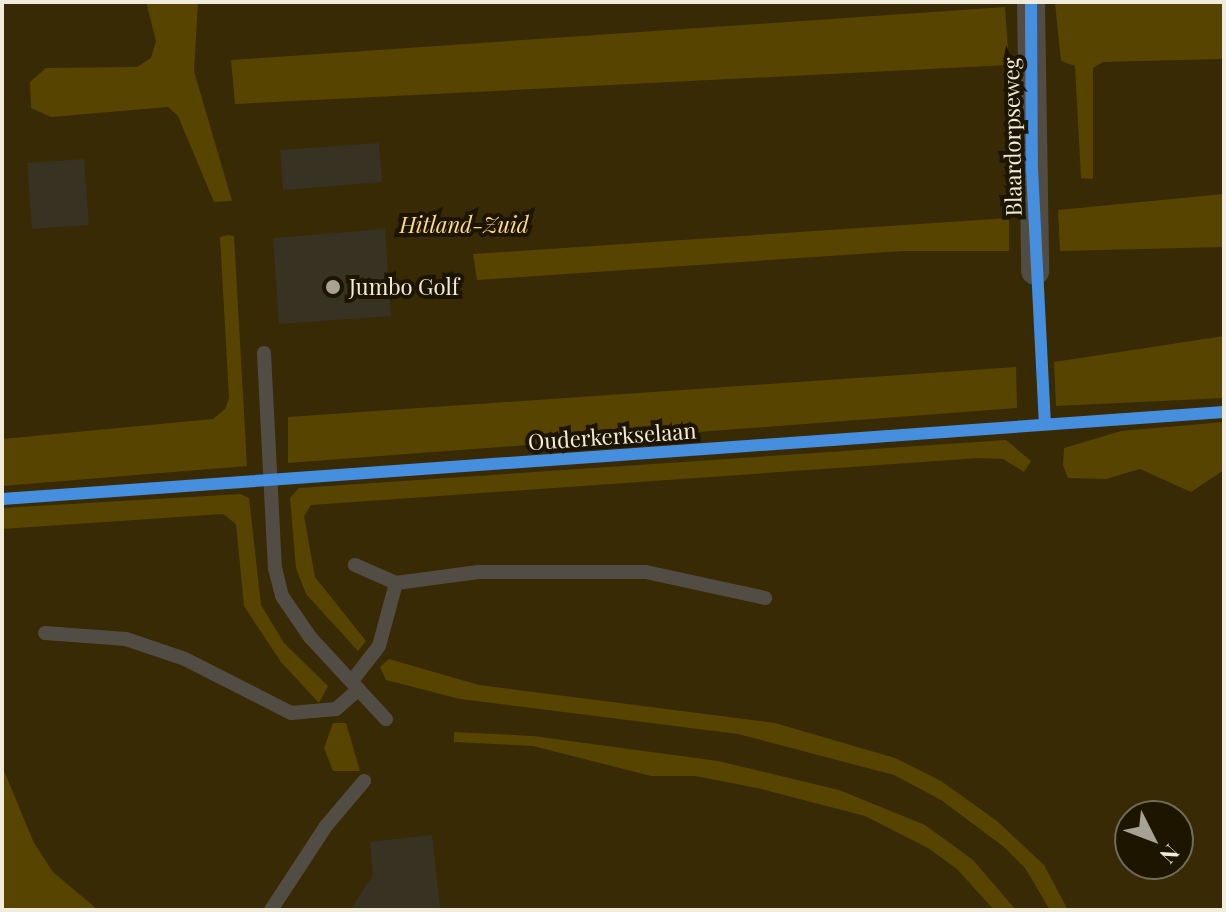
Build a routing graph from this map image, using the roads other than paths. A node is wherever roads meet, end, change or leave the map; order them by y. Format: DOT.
graph roads {
  1 [pos="1031,2"];
  2 [pos="1035,271"];
  3 [pos="264,353"];
  4 [pos="355,565"];
  5 [pos="396,583"];
  6 [pos="765,598"];
  7 [pos="45,633"];
  8 [pos="355,685"];
  9 [pos="386,719"];
  10 [pos="364,781"];
  11 [pos="271,910"];
  1 -- 2 [label="street, Blaardorpseweg"];
  3 -- 8 [label="lane"];
  4 -- 5 [label="lane"];
  5 -- 6 [label="lane"];
  5 -- 8 [label="lane"];
  7 -- 8 [label="lane"];
  8 -- 9 [label="lane"];
  10 -- 11 [label="lane"];
}
